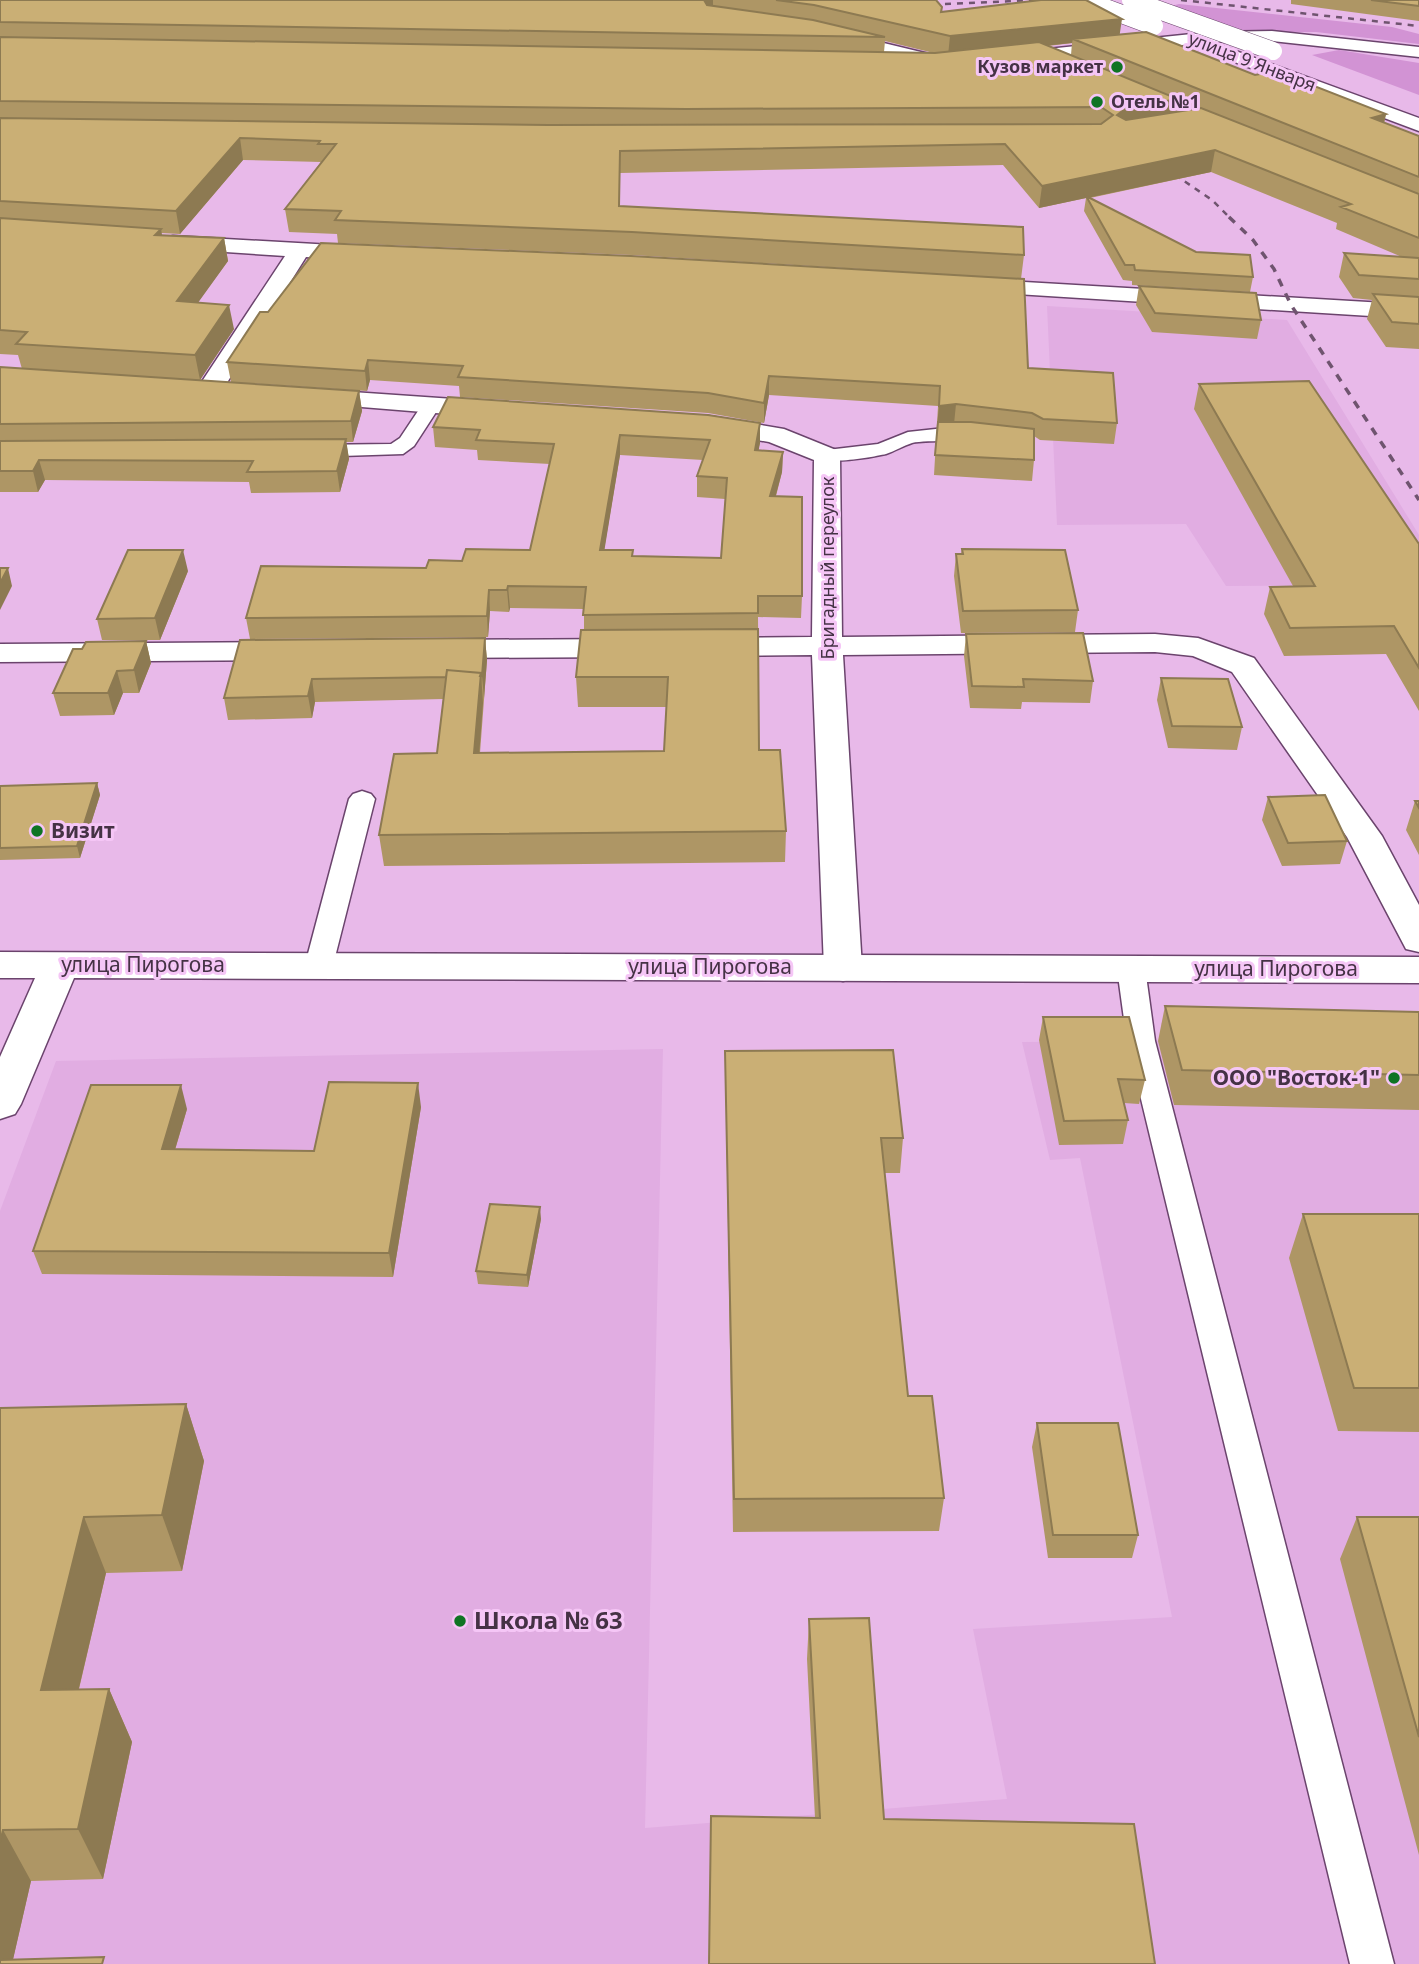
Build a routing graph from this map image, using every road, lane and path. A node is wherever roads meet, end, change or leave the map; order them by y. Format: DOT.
graph roads {
  1 [pos="1084,0"];
  2 [pos="1131,0"];
  3 [pos="813,32"];
  4 [pos="1217,44"];
  5 [pos="1419,52"];
  6 [pos="1042,55"];
  7 [pos="988,60"];
  8 [pos="885,66"];
  9 [pos="1074,70"];
  10 [pos="1419,108"];
  11 [pos="1419,125"];
  12 [pos="149,241"];
  13 [pos="299,251"];
  14 [pos="396,255"];
  15 [pos="948,284"];
  16 [pos="1419,312"];
  17 [pos="211,389"];
  18 [pos="279,394"];
  19 [pos="431,406"];
  20 [pos="528,412"];
  21 [pos="680,422"];
  22 [pos="992,438"];
  23 [pos="287,451"];
  24 [pos="827,456"];
  25 [pos="827,647"];
  26 [pos="317,650"];
  27 [pos="400,650"];
  28 [pos="7,653"];
  29 [pos="0,682"];
  30 [pos="362,799"];
  31 [pos="1419,940"];
  32 [pos="0,965"];
  33 [pos="60,965"];
  34 [pos="319,965"];
  35 [pos="843,968"];
  36 [pos="1131,968"];
  37 [pos="1419,970"];
  38 [pos="0,1104"];
  39 [pos="1372,1964"];
  1 -- 4 [label="street, улица 9 Января, bridge"];
  2 -- 10 [label="street, улица 9 Января, bridge"];
  3 -- 8 [label="street"];
  4 -- 5 [label="street"];
  4 -- 6 [label="street"];
  4 -- 11 [label="street, улица 9 Января"];
  6 -- 7 [label="street"];
  6 -- 9 [label="street"];
  12 -- 13 [label="street"];
  13 -- 14 [label="street"];
  13 -- 17 [label="street"];
  15 -- 16 [label="street"];
  18 -- 19 [label="street"];
  19 -- 20 [label="street"];
  19 -- 23 [label="lane"];
  21 -- 24 [label="street, Бригадный переулок"];
  22 -- 24 [label="lane"];
  24 -- 25 [label="street, Бригадный переулок"];
  25 -- 27 [label="street"];
  25 -- 31 [label="street"];
  25 -- 35 [label="street, Бригадный переулок"];
  26 -- 28 [label="street"];
  28 -- 29 [label="street"];
  30 -- 34 [label="lane"];
  32 -- 33 [label="street, улица Пирогова"];
  33 -- 34 [label="street, улица Пирогова"];
  33 -- 38 [label="street"];
  34 -- 35 [label="street, улица Пирогова"];
  35 -- 36 [label="street, улица Пирогова"];
  36 -- 37 [label="street, улица Пирогова"];
  36 -- 39 [label="lane"];
}
